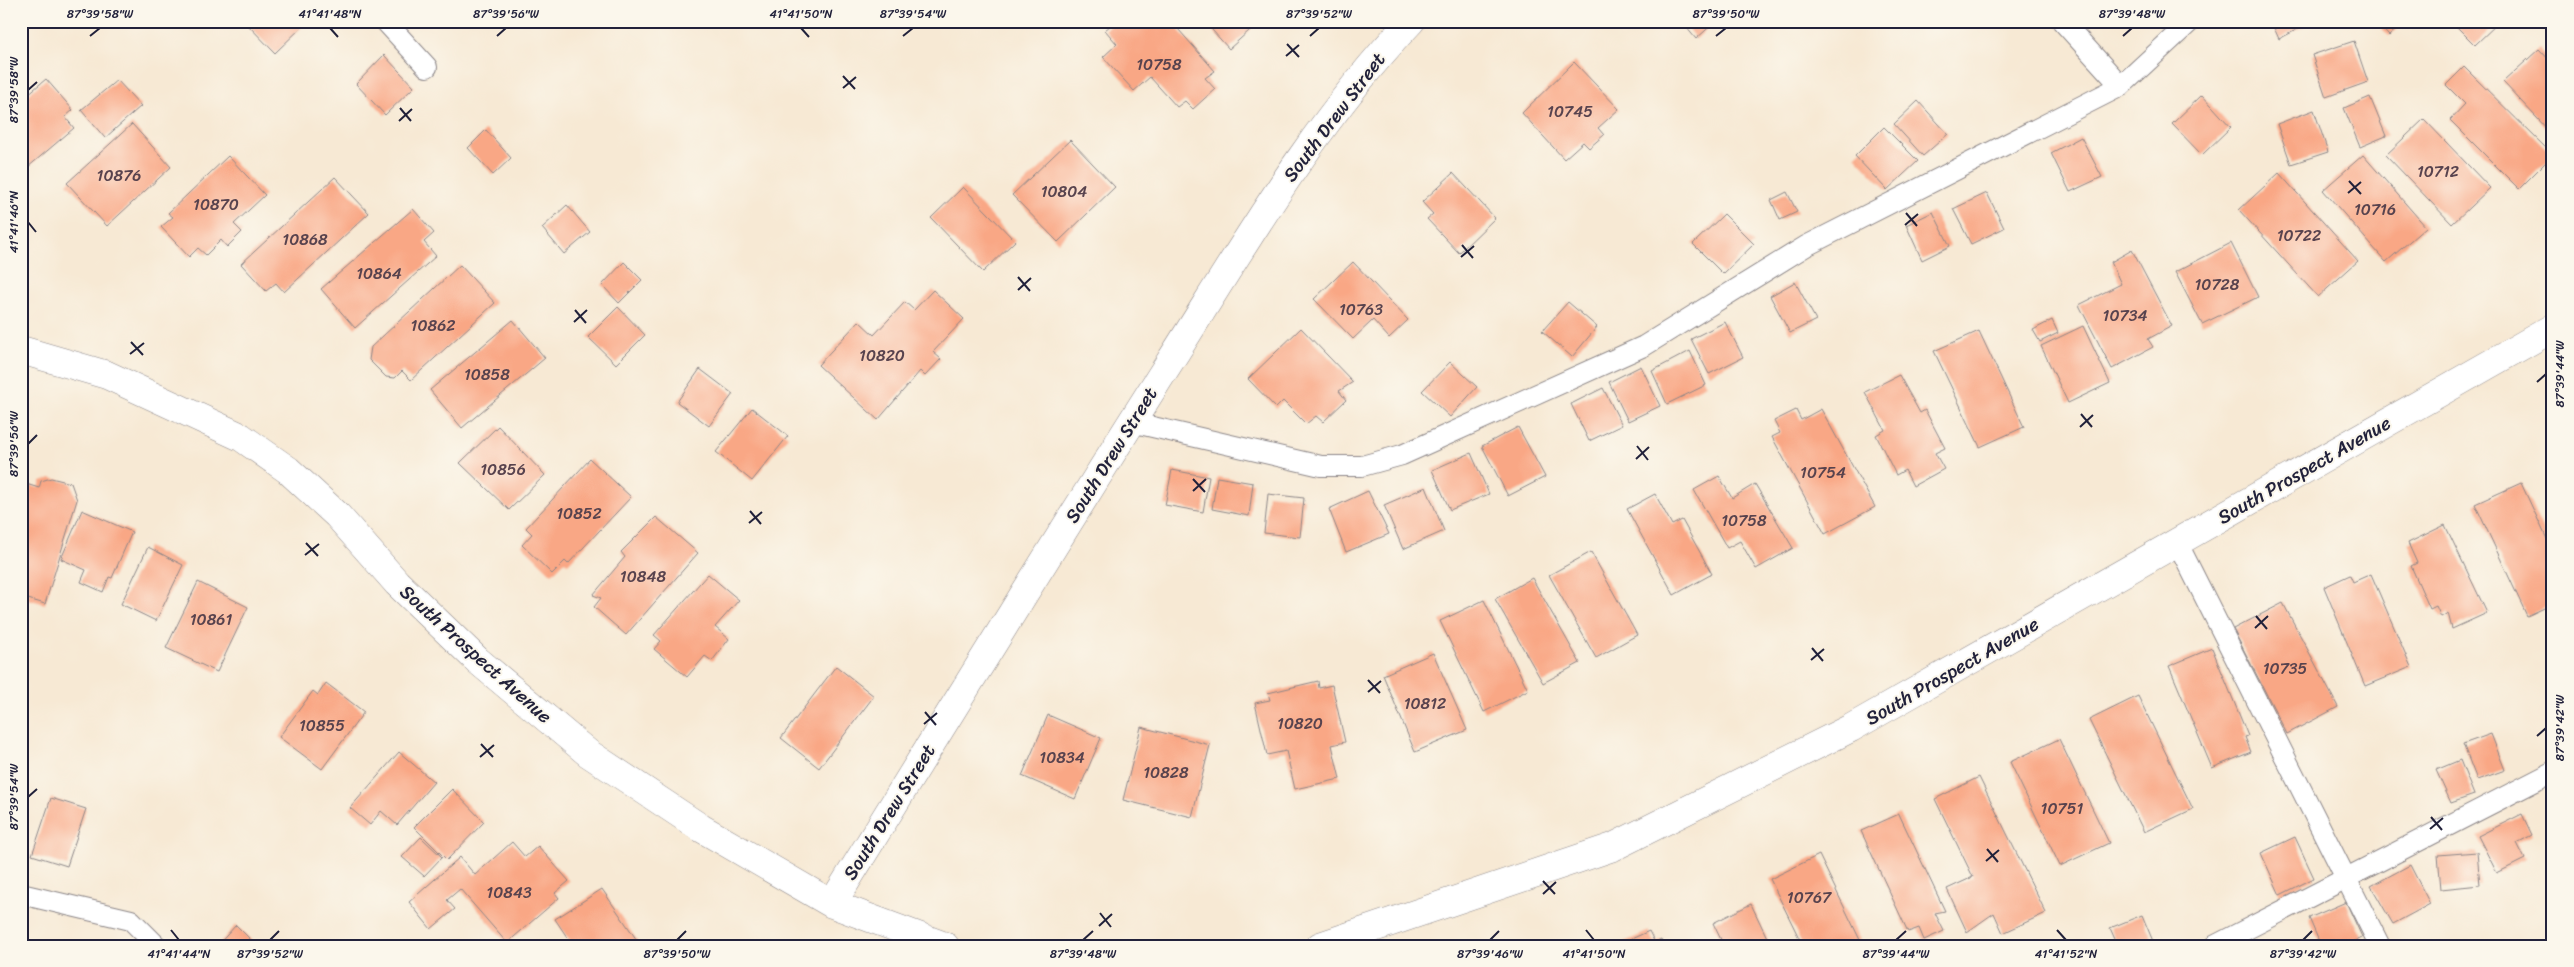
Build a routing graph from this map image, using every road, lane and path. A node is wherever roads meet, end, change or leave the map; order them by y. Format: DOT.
graph roads {
  1 [pos="385,21"];
  2 [pos="1411,21"];
  3 [pos="2062,21"];
  4 [pos="2190,21"];
  5 [pos="427,67"];
  6 [pos="2120,86"];
  7 [pos="2553,328"];
  8 [pos="21,350"];
  9 [pos="1131,422"];
  10 [pos="2177,542"];
  11 [pos="2553,772"];
  12 [pos="2346,878"];
  13 [pos="21,894"];
  14 [pos="832,904"];
  15 [pos="157,946"];
  16 [pos="945,946"];
  17 [pos="1320,946"];
  18 [pos="2214,946"];
  19 [pos="2380,946"];
  1 -- 5 [label="lane"];
  2 -- 9 [label="street, South Drew Street"];
  3 -- 6 [label="lane"];
  4 -- 6 [label="lane"];
  6 -- 9 [label="lane"];
  7 -- 10 [label="street, South Prospect Avenue"];
  8 -- 14 [label="street, South Prospect Avenue"];
  9 -- 14 [label="street, South Drew Street"];
  10 -- 12 [label="lane"];
  10 -- 17 [label="street, South Prospect Avenue"];
  11 -- 12 [label="lane"];
  12 -- 18 [label="lane"];
  12 -- 19 [label="lane"];
  13 -- 15 [label="lane"];
  14 -- 16 [label="street, South Prospect Avenue"];
}
